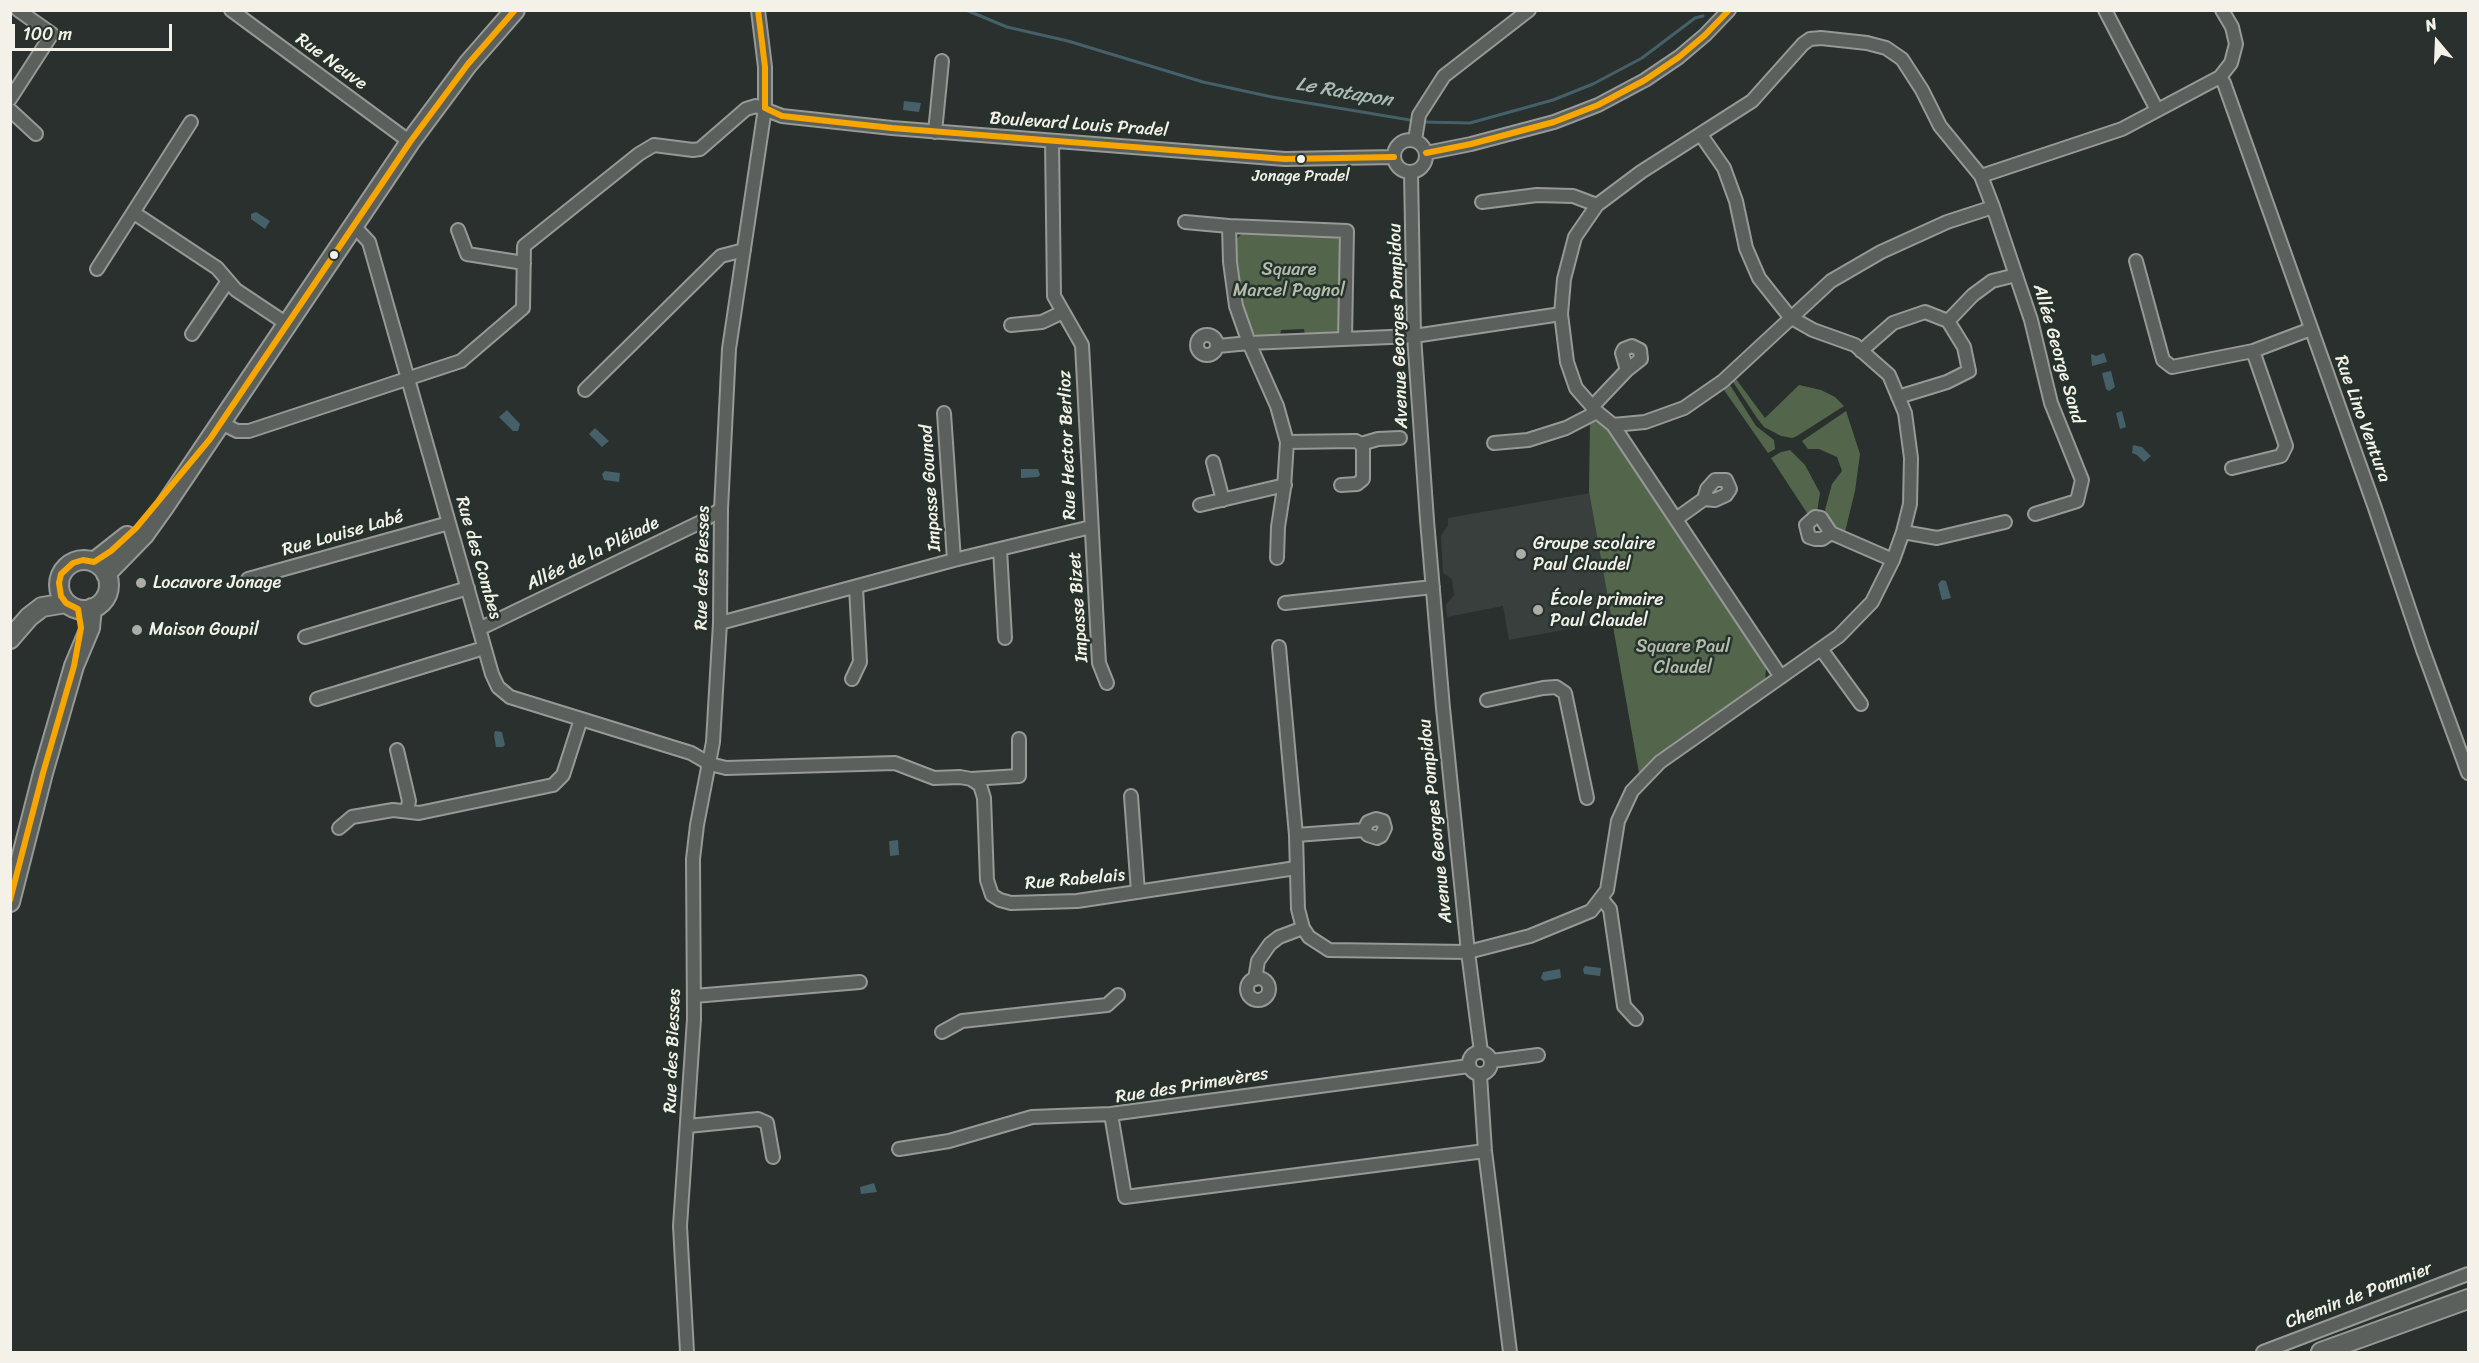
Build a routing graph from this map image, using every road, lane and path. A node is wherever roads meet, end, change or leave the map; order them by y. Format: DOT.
graph roads {
  1 [pos="18,10"];
  2 [pos="231,10"];
  3 [pos="515,10"];
  4 [pos="758,10"];
  5 [pos="1529,10"];
  6 [pos="1729,10"];
  7 [pos="2105,10"];
  8 [pos="2222,10"];
  9 [pos="942,61"];
  10 [pos="2220,77"];
  11 [pos="10,99"];
  12 [pos="765,108"];
  13 [pos="10,110"];
  14 [pos="2157,110"];
  15 [pos="191,122"];
  16 [pos="935,132"];
  17 [pos="36,134"];
  18 [pos="1415,135"];
  19 [pos="1701,135"];
  20 [pos="1052,141"];
  21 [pos="410,142"];
  22 [pos="1426,153"];
  23 [pos="1394,157"];
  24 [pos="1411,172"];
  25 [pos="1981,176"];
  26 [pos="1482,202"];
  27 [pos="1597,205"];
  28 [pos="1993,207"];
  29 [pos="134,213"];
  30 [pos="1185,222"];
  31 [pos="353,225"];
  32 [pos="1229,226"];
  33 [pos="458,230"];
  34 [pos="744,250"];
  35 [pos="2136,261"];
  36 [pos="524,263"];
  37 [pos="97,269"];
  38 [pos="2016,275"];
  39 [pos="228,281"];
  40 [pos="1063,312"];
  41 [pos="1561,314"];
  42 [pos="1790,317"];
  43 [pos="1948,321"];
  44 [pos="287,324"];
  45 [pos="1011,325"];
  46 [pos="2311,329"];
  47 [pos="192,334"];
  48 [pos="1414,336"];
  49 [pos="1345,339"];
  50 [pos="1248,343"];
  51 [pos="1218,346"];
  52 [pos="1861,351"];
  53 [pos="2253,351"];
  54 [pos="1627,370"];
  55 [pos="408,380"];
  56 [pos="585,390"];
  57 [pos="1898,397"];
  58 [pos="1595,409"];
  59 [pos="944,413"];
  60 [pos="221,423"];
  61 [pos="1613,425"];
  62 [pos="1400,438"];
  63 [pos="1287,442"];
  64 [pos="1494,443"];
  65 [pos="1361,444"];
  66 [pos="1213,462"];
  67 [pos="2232,468"];
  68 [pos="1285,485"];
  69 [pos="1341,485"];
  70 [pos="1704,499"];
  71 [pos="1223,500"];
  72 [pos="1200,506"];
  73 [pos="722,509"];
  74 [pos="2035,514"];
  75 [pos="1676,519"];
  76 [pos="2005,522"];
  77 [pos="449,523"];
  78 [pos="1091,527"];
  79 [pos="1903,532"];
  80 [pos="1831,533"];
  81 [pos="1000,549"];
  82 [pos="1277,558"];
  83 [pos="954,560"];
  84 [pos="1893,560"];
  85 [pos="100,568"];
  86 [pos="248,579"];
  87 [pos="59,583"];
  88 [pos="856,587"];
  89 [pos="1433,587"];
  90 [pos="468,588"];
  91 [pos="1285,603"];
  92 [pos="79,607"];
  93 [pos="720,623"];
  94 [pos="10,626"];
  95 [pos="480,629"];
  96 [pos="305,637"];
  97 [pos="1005,638"];
  98 [pos="10,639"];
  99 [pos="484,648"];
  100 [pos="1279,648"];
  101 [pos="1821,649"];
  102 [pos="1781,677"];
  103 [pos="852,679"];
  104 [pos="1107,683"];
  105 [pos="317,699"];
  106 [pos="1487,700"];
  107 [pos="1861,704"];
  108 [pos="581,719"];
  109 [pos="1018,740"];
  110 [pos="397,750"];
  111 [pos="710,764"];
  112 [pos="2469,773"];
  113 [pos="970,779"];
  114 [pos="1131,795"];
  115 [pos="1587,798"];
  116 [pos="407,812"];
  117 [pos="339,828"];
  118 [pos="1364,830"];
  119 [pos="1296,835"];
  120 [pos="1296,868"];
  121 [pos="1138,892"];
  122 [pos="1601,898"];
  123 [pos="10,902"];
  124 [pos="1303,928"];
  125 [pos="1468,952"];
  126 [pos="1255,979"];
  127 [pos="860,982"];
  128 [pos="1118,995"];
  129 [pos="694,996"];
  130 [pos="1636,1019"];
  131 [pos="942,1032"];
  132 [pos="1480,1052"];
  133 [pos="1538,1055"];
  134 [pos="1492,1061"];
  135 [pos="1469,1066"];
  136 [pos="1480,1075"];
  137 [pos="1111,1114"];
  138 [pos="688,1126"];
  139 [pos="899,1149"];
  140 [pos="1485,1151"];
  141 [pos="773,1157"];
  142 [pos="2469,1274"];
  143 [pos="2469,1299"];
  144 [pos="687,1353"];
  145 [pos="1510,1353"];
  146 [pos="2263,1353"];
  147 [pos="2321,1353"];
  1 -- 11 [label="street"];
  2 -- 21 [label="street, Rue Neuve"];
  3 -- 21 [label="main road"];
  4 -- 12 [label="street, Rue des Biesses"];
  5 -- 18 [label="street"];
  6 -- 22 [label="street"];
  7 -- 14 [label="street"];
  8 -- 10 [label="street"];
  9 -- 16 [label="street"];
  10 -- 14 [label="street"];
  10 -- 46 [label="street, Rue Lino Ventura"];
  12 -- 16 [label="street, Boulevard Louis Pradel"];
  12 -- 34 [label="street, Rue des Biesses"];
  12 -- 36 [label="street"];
  13 -- 17 [label="street"];
  14 -- 25 [label="street"];
  15 -- 29 [label="street"];
  16 -- 20 [label="street, Boulevard Louis Pradel"];
  18 -- 22 [label="street"];
  18 -- 23 [label="street"];
  19 -- 25 [label="street, Allée George Sand"];
  19 -- 27 [label="street, Allée George Sand"];
  19 -- 42 [label="street"];
  20 -- 23 [label="street, Boulevard Louis Pradel"];
  20 -- 40 [label="street, Rue Hector Berlioz"];
  21 -- 31 [label="main road"];
  22 -- 24 [label="street"];
  23 -- 24 [label="street"];
  24 -- 48 [label="street, Avenue Georges Pompidou"];
  25 -- 28 [label="street, Allée George Sand"];
  26 -- 27 [label="street"];
  27 -- 41 [label="street, Allée George Sand"];
  28 -- 38 [label="street, Allée George Sand"];
  28 -- 42 [label="street"];
  29 -- 37 [label="street"];
  29 -- 39 [label="street"];
  30 -- 32 [label="street"];
  31 -- 44 [label="main road"];
  31 -- 55 [label="street, Rue des Combes"];
  32 -- 49 [label="street"];
  32 -- 50 [label="street"];
  33 -- 36 [label="street"];
  34 -- 56 [label="street"];
  34 -- 73 [label="street, Rue des Biesses"];
  35 -- 53 [label="street"];
  36 -- 55 [label="street"];
  38 -- 43 [label="street"];
  38 -- 74 [label="street, Allée George Sand"];
  39 -- 44 [label="street"];
  39 -- 47 [label="street"];
  40 -- 45 [label="street"];
  40 -- 78 [label="street, Rue Hector Berlioz"];
  41 -- 48 [label="street"];
  41 -- 58 [label="street, Allée George Sand"];
  42 -- 52 [label="street"];
  42 -- 61 [label="street"];
  43 -- 52 [label="street"];
  43 -- 57 [label="street"];
  44 -- 60 [label="main road"];
  46 -- 53 [label="street"];
  46 -- 112 [label="street, Rue Lino Ventura"];
  48 -- 49 [label="street"];
  48 -- 89 [label="street, Avenue Georges Pompidou"];
  49 -- 50 [label="street"];
  50 -- 51 [label="street"];
  50 -- 63 [label="street"];
  52 -- 57 [label="street"];
  53 -- 67 [label="street"];
  54 -- 58 [label="street"];
  55 -- 60 [label="street"];
  55 -- 77 [label="street, Rue des Combes"];
  57 -- 79 [label="street"];
  58 -- 61 [label="street, Allée George Sand"];
  58 -- 64 [label="street"];
  59 -- 83 [label="street, Impasse Gounod"];
  60 -- 85 [label="main road"];
  61 -- 75 [label="street"];
  62 -- 65 [label="street"];
  63 -- 65 [label="street"];
  63 -- 68 [label="street"];
  65 -- 69 [label="street"];
  66 -- 71 [label="street"];
  68 -- 71 [label="street"];
  68 -- 82 [label="street"];
  70 -- 75 [label="street"];
  71 -- 72 [label="street"];
  73 -- 93 [label="street, Rue des Biesses"];
  73 -- 95 [label="street, Allée de la Pléiade"];
  75 -- 102 [label="street"];
  76 -- 79 [label="street"];
  77 -- 86 [label="street, Rue Louise Labé"];
  77 -- 90 [label="street, Rue des Combes"];
  78 -- 81 [label="street, Rue Hector Berlioz"];
  78 -- 104 [label="street, Impasse Bizet"];
  79 -- 84 [label="street"];
  80 -- 84 [label="street"];
  81 -- 83 [label="street, Rue Hector Berlioz"];
  81 -- 97 [label="street"];
  83 -- 88 [label="street, Rue Hector Berlioz"];
  84 -- 101 [label="street"];
  85 -- 87 [label="main road"];
  85 -- 92 [label="main road"];
  87 -- 92 [label="main road"];
  87 -- 94 [label="main road"];
  88 -- 93 [label="street, Rue Hector Berlioz"];
  88 -- 103 [label="street"];
  89 -- 91 [label="street"];
  89 -- 125 [label="street, Avenue Georges Pompidou"];
  90 -- 95 [label="street, Rue des Combes"];
  90 -- 96 [label="street"];
  92 -- 98 [label="main road"];
  92 -- 123 [label="main road"];
  93 -- 111 [label="street, Rue des Biesses"];
  95 -- 99 [label="street, Rue des Combes"];
  99 -- 105 [label="street"];
  99 -- 108 [label="street, Rue des Combes"];
  100 -- 119 [label="street"];
  101 -- 102 [label="street"];
  101 -- 107 [label="street"];
  102 -- 122 [label="street"];
  106 -- 115 [label="street"];
  108 -- 111 [label="street, Rue des Combes"];
  108 -- 116 [label="street"];
  109 -- 113 [label="street"];
  110 -- 116 [label="street"];
  111 -- 113 [label="street"];
  111 -- 129 [label="street, Rue des Biesses"];
  113 -- 121 [label="street, Rue Rabelais"];
  114 -- 121 [label="street"];
  116 -- 117 [label="street"];
  118 -- 119 [label="street"];
  119 -- 120 [label="street"];
  120 -- 121 [label="street, Rue Rabelais"];
  120 -- 124 [label="street"];
  122 -- 125 [label="street"];
  122 -- 130 [label="street"];
  124 -- 125 [label="street"];
  124 -- 126 [label="street"];
  125 -- 132 [label="street, Avenue Georges Pompidou"];
  127 -- 129 [label="street"];
  128 -- 131 [label="street"];
  129 -- 138 [label="street, Rue des Biesses"];
  132 -- 134 [label="street"];
  132 -- 135 [label="street"];
  133 -- 134 [label="street"];
  134 -- 136 [label="street"];
  135 -- 136 [label="street"];
  135 -- 137 [label="street, Rue des Primevères"];
  136 -- 140 [label="street"];
  137 -- 139 [label="street"];
  137 -- 140 [label="street, Rue des Primevères"];
  138 -- 141 [label="street, Rue des Biesses"];
  138 -- 144 [label="street, Rue des Biesses"];
  140 -- 145 [label="street"];
  142 -- 146 [label="street, Chemin de Pommier"];
  143 -- 147 [label="main road"];
}
